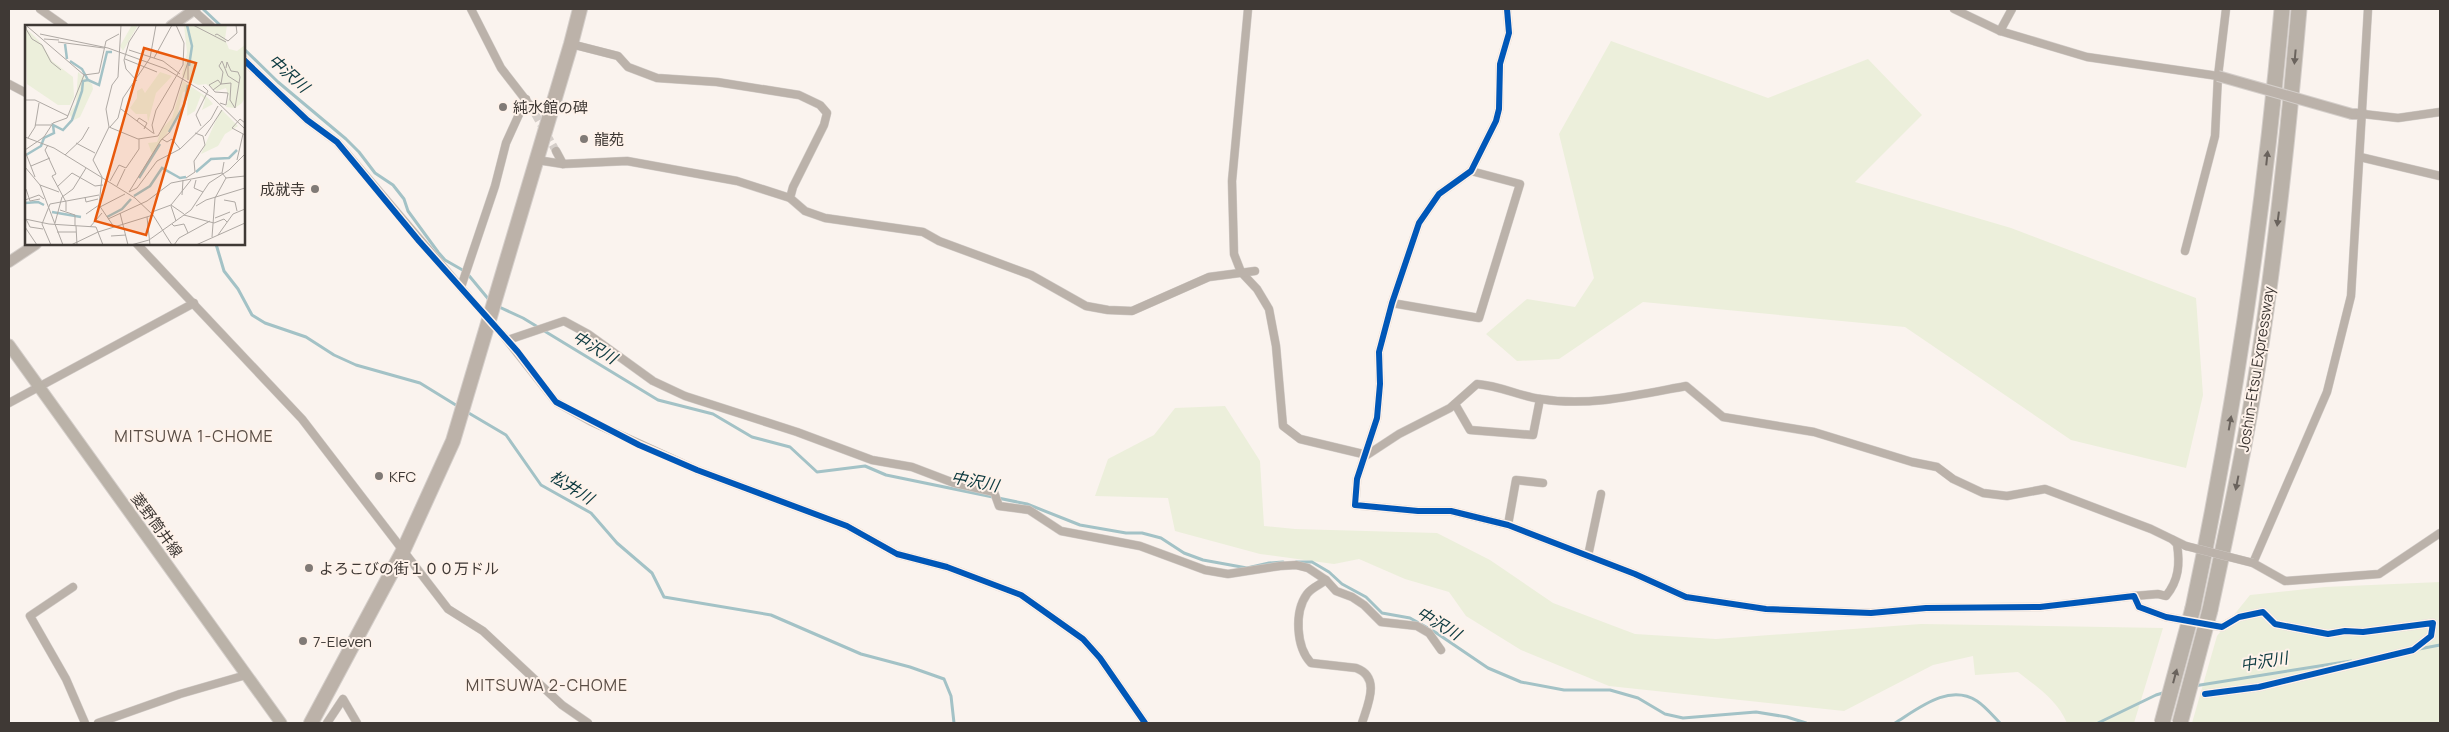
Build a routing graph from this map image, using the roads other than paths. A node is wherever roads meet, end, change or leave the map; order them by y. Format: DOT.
graph roads {
  1 [pos="40,9"];
  2 [pos="194,9"];
  3 [pos="471,9"];
  4 [pos="580,9"];
  5 [pos="1248,9"];
  6 [pos="1507,9"];
  7 [pos="1954,9"];
  8 [pos="2012,9"];
  9 [pos="2226,9"];
  10 [pos="2282,9"];
  11 [pos="2300,9"];
  12 [pos="2368,9"];
  13 [pos="63,25"];
  14 [pos="172,25"];
  15 [pos="210,25"];
  16 [pos="2000,31"];
  17 [pos="571,44"];
  18 [pos="245,61"];
  19 [pos="2218,76"];
  20 [pos="9,84"];
  21 [pos="25,92"];
  22 [pos="526,99"];
  23 [pos="532,108"];
  24 [pos="2440,112"];
  25 [pos="2363,114"];
  26 [pos="556,151"];
  27 [pos="2360,157"];
  28 [pos="537,160"];
  29 [pos="563,164"];
  30 [pos="1471,171"];
  31 [pos="2440,176"];
  32 [pos="790,198"];
  33 [pos="34,245"];
  34 [pos="138,245"];
  35 [pos="2185,251"];
  36 [pos="9,262"];
  37 [pos="1255,271"];
  38 [pos="1241,272"];
  39 [pos="461,287"];
  40 [pos="468,296"];
  41 [pos="194,303"];
  42 [pos="1392,303"];
  43 [pos="9,345"];
  44 [pos="38,387"];
  45 [pos="1540,399"];
  46 [pos="9,403"];
  47 [pos="1455,404"];
  48 [pos="1367,455"];
  49 [pos="1543,483"];
  50 [pos="1601,494"];
  51 [pos="1508,525"];
  52 [pos="2151,529"];
  53 [pos="2440,533"];
  54 [pos="404,551"];
  55 [pos="1588,556"];
  56 [pos="2254,564"];
  57 [pos="1326,580"];
  58 [pos="73,587"];
  59 [pos="2134,596"];
  60 [pos="1440,650"];
  61 [pos="246,675"];
  62 [pos="2205,694"];
  63 [pos="85,723"];
  64 [pos="98,723"];
  65 [pos="281,723"];
  66 [pos="310,723"];
  67 [pos="327,723"];
  68 [pos="357,723"];
  69 [pos="588,723"];
  70 [pos="1145,723"];
  71 [pos="1362,723"];
  72 [pos="2162,723"];
  73 [pos="2180,723"];
  1 -- 13 [label="street"];
  2 -- 14 [label="street"];
  2 -- 15 [label="street"];
  3 -- 22 [label="street"];
  4 -- 17 [label="highway"];
  5 -- 38 [label="street"];
  6 -- 30 [label="street"];
  7 -- 16 [label="street"];
  8 -- 16 [label="street"];
  9 -- 19 [label="street"];
  72 -- 10 [label="highway, Joshin-Etsu Expressway, one-way, bridge"];
  11 -- 73 [label="highway, Joshin-Etsu Expressway, one-way, bridge"];
  12 -- 25 [label="street"];
  16 -- 19 [label="street"];
  17 -- 28 [label="highway"];
  17 -- 32 [label="street"];
  18 -- 39 [label="street"];
  19 -- 25 [label="street, bridge"];
  19 -- 35 [label="street"];
  20 -- 21 [label="street"];
  22 -- 23 [label="street"];
  22 -- 39 [label="street"];
  24 -- 25 [label="street"];
  25 -- 27 [label="street"];
  26 -- 29 [label="street"];
  27 -- 31 [label="street"];
  27 -- 56 [label="street"];
  28 -- 29 [label="street"];
  28 -- 54 [label="highway"];
  29 -- 32 [label="street"];
  30 -- 42 [label="street"];
  30 -- 42 [label="street"];
  32 -- 38 [label="street"];
  33 -- 36 [label="street"];
  34 -- 41 [label="street"];
  37 -- 38 [label="street"];
  38 -- 48 [label="street"];
  39 -- 40 [label="street"];
  41 -- 44 [label="street"];
  41 -- 54 [label="street"];
  42 -- 48 [label="street"];
  43 -- 44 [label="main road, 菱野筒井線"];
  44 -- 46 [label="street"];
  44 -- 61 [label="main road, 菱野筒井線"];
  45 -- 47 [label="street"];
  45 -- 47 [label="street"];
  45 -- 52 [label="street"];
  47 -- 48 [label="street"];
  48 -- 51 [label="street"];
  49 -- 51 [label="street"];
  50 -- 55 [label="street"];
  51 -- 55 [label="street"];
  52 -- 56 [label="street, bridge"];
  52 -- 59 [label="street"];
  53 -- 56 [label="street"];
  54 -- 66 [label="highway"];
  54 -- 69 [label="street"];
  55 -- 59 [label="street"];
  57 -- 60 [label="street"];
  57 -- 70 [label="street"];
  57 -- 71 [label="street"];
  58 -- 63 [label="street"];
  59 -- 62 [label="street"];
  61 -- 64 [label="street"];
  61 -- 65 [label="main road, 菱野筒井線"];
  67 -- 68 [label="street"];
}
